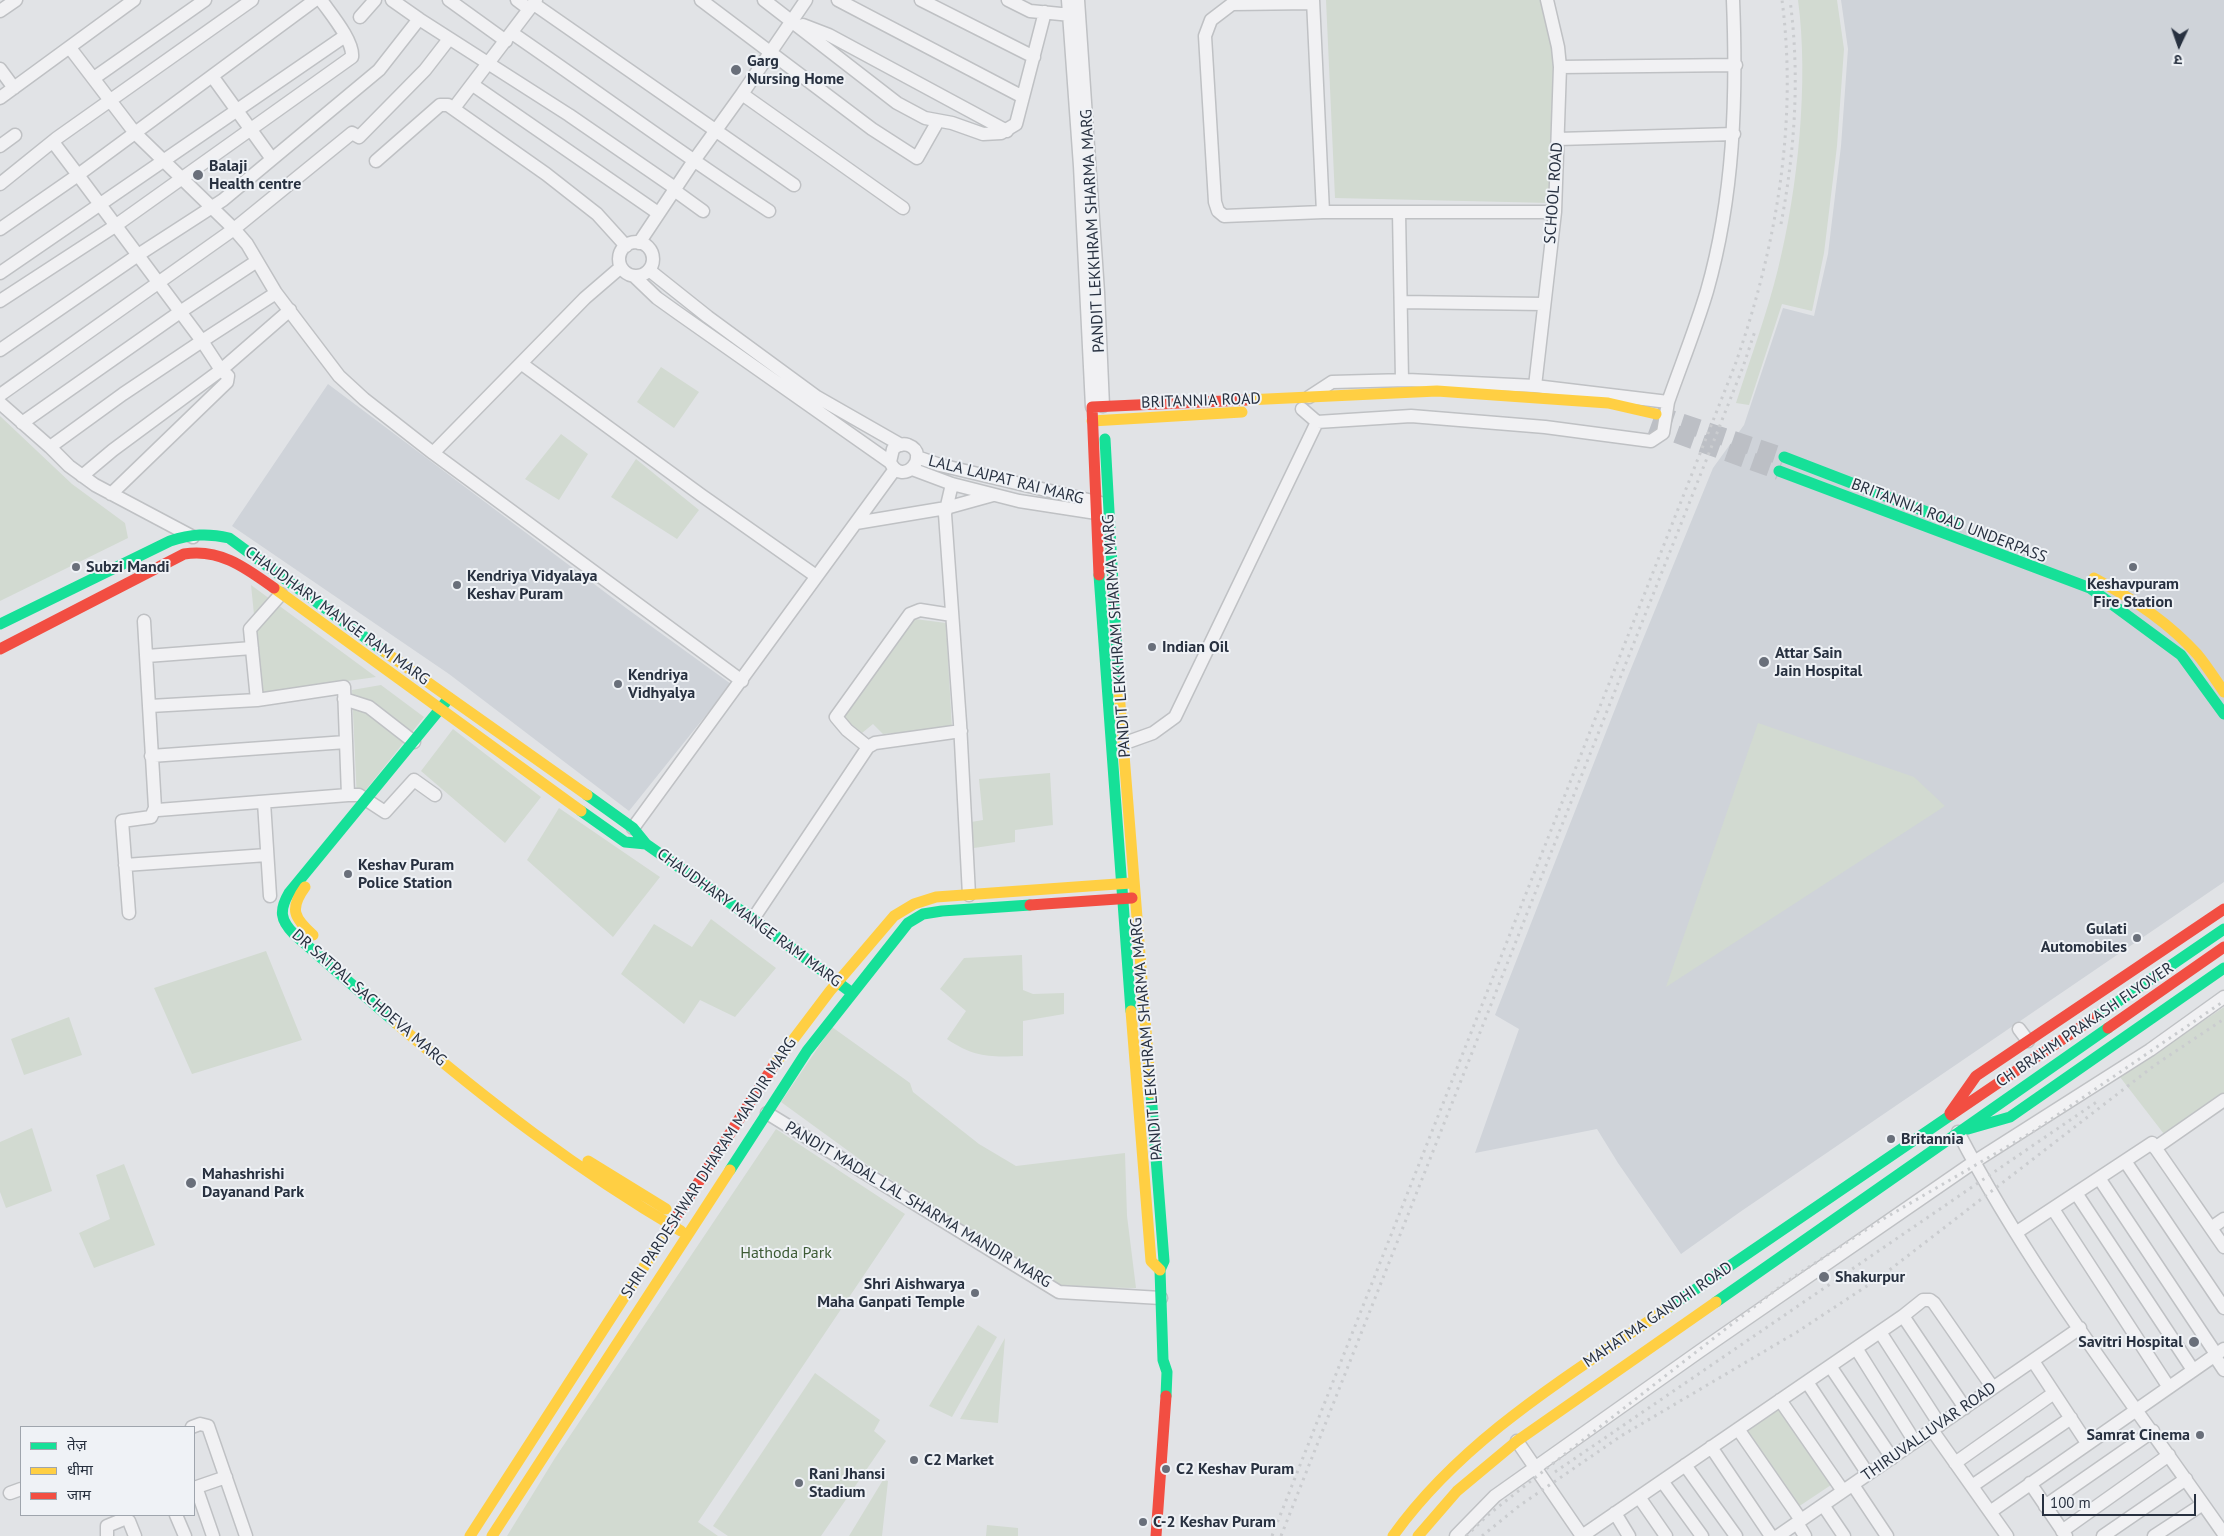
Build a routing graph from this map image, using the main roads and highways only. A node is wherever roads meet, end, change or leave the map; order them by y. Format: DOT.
graph roads {
  1 [pos="1097,406"];
  2 [pos="1556,411"];
  3 [pos="1656,414"];
  4 [pos="1098,421"];
  5 [pos="1784,457"];
  6 [pos="1779,471"];
  7 [pos="1972,530"];
  8 [pos="2052,561"];
  9 [pos="0,624"];
  10 [pos="0,649"];
  11 [pos="2224,692"];
  12 [pos="454,701"];
  13 [pos="445,712"];
  14 [pos="2224,714"];
  15 [pos="369,801"];
  16 [pos="646,844"];
  17 [pos="1133,882"];
  18 [pos="1120,883"];
  19 [pos="1136,898"];
  20 [pos="1121,899"];
  21 [pos="2224,909"];
  22 [pos="2224,930"];
  23 [pos="2224,946"];
  24 [pos="855,962"];
  25 [pos="816,965"];
  26 [pos="2224,968"];
  27 [pos="838,982"];
  28 [pos="852,993"];
  29 [pos="421,1029"];
  30 [pos="472,1071"];
  31 [pos="1946,1120"];
  32 [pos="1958,1132"];
  33 [pos="677,1215"];
  34 [pos="694,1224"];
  35 [pos="670,1226"];
  36 [pos="688,1235"];
  37 [pos="1160,1270"];
  38 [pos="1156,1471"];
  39 [pos="470,1536"];
  40 [pos="492,1536"];
  41 [pos="1147,1536"];
  42 [pos="1156,1536"];
  43 [pos="1393,1536"];
  44 [pos="1418,1536"];
  1 -- 3 [label="main road, BRITANNIA ROAD"];
  1 -- 4 [label="main road, PANDIT LEKKHRAM SHARMA MARG"];
  2 -- 4 [label="main road, BRITANNIA ROAD"];
  4 -- 17 [label="main road, PANDIT LEKKHRAM SHARMA MARG"];
  4 -- 18 [label="main road, PANDIT LEKKHRAM SHARMA MARG"];
  5 -- 7 [label="main road, BRITANNIA ROAD UNDERPASS"];
  6 -- 14 [label="main road, BRITANNIA ROAD UNDERPASS"];
  8 -- 11 [label="main road, BRITANNIA ROAD UNDERPASS"];
  9 -- 12 [label="main road, CHAUDHARY MANGE RAM MARG"];
  10 -- 13 [label="main road, CHAUDHARY MANGE RAM MARG"];
  12 -- 13 [label="main road, DR SATPAL SACHDEVA MARG"];
  12 -- 16 [label="main road, CHAUDHARY MANGE RAM MARG"];
  13 -- 15 [label="main road"];
  13 -- 15 [label="main road, DR SATPAL SACHDEVA MARG"];
  13 -- 16 [label="main road, CHAUDHARY MANGE RAM MARG"];
  15 -- 29 [label="main road"];
  15 -- 35 [label="main road, DR SATPAL SACHDEVA MARG"];
  16 -- 25 [label="main road, CHAUDHARY MANGE RAM MARG"];
  17 -- 18 [label="main road, SHRI PARDESHWAR DHARAM MANDIR MARG"];
  17 -- 19 [label="main road, PANDIT LEKKHRAM SHARMA MARG"];
  18 -- 20 [label="main road, PANDIT LEKKHRAM SHARMA MARG"];
  18 -- 24 [label="main road, SHRI PARDESHWAR DHARAM MANDIR MARG"];
  19 -- 20 [label="main road, SHRI PARDESHWAR DHARAM MANDIR MARG"];
  19 -- 37 [label="main road, PANDIT LEKKHRAM SHARMA MARG"];
  20 -- 28 [label="main road, SHRI PARDESHWAR DHARAM MANDIR MARG"];
  20 -- 37 [label="main road, PANDIT LEKKHRAM SHARMA MARG"];
  21 -- 31 [label="main road"];
  22 -- 31 [label="main road, CH BRAHM PRAKASH FLYOVER"];
  23 -- 32 [label="main road, CH BRAHM PRAKASH FLYOVER"];
  24 -- 25 [label="main road"];
  24 -- 27 [label="main road, SHRI PARDESHWAR DHARAM MANDIR MARG"];
  25 -- 27 [label="main road, CHAUDHARY MANGE RAM MARG"];
  26 -- 32 [label="main road"];
  27 -- 28 [label="main road, CHAUDHARY MANGE RAM MARG"];
  27 -- 33 [label="main road, SHRI PARDESHWAR DHARAM MANDIR MARG"];
  28 -- 34 [label="main road, SHRI PARDESHWAR DHARAM MANDIR MARG"];
  30 -- 33 [label="main road"];
  31 -- 43 [label="main road, MAHATMA GANDHI ROAD"];
  32 -- 44 [label="main road, MAHATMA GANDHI ROAD"];
  33 -- 34 [label="main road"];
  33 -- 35 [label="main road, SHRI PARDESHWAR DHARAM MANDIR MARG"];
  34 -- 36 [label="main road, SHRI PARDESHWAR DHARAM MANDIR MARG"];
  35 -- 36 [label="main road, DR SATPAL SACHDEVA MARG"];
  35 -- 39 [label="main road, SHRI PARDESHWAR DHARAM MANDIR MARG"];
  36 -- 40 [label="main road, SHRI PARDESHWAR DHARAM MANDIR MARG"];
  37 -- 38 [label="main road, PANDIT LEKKHRAM SHARMA MARG"];
  38 -- 41 [label="main road, PANDIT LEKKHRAM SHARMA MARG"];
  38 -- 42 [label="main road, PANDIT LEKKHRAM SHARMA MARG"];
}
